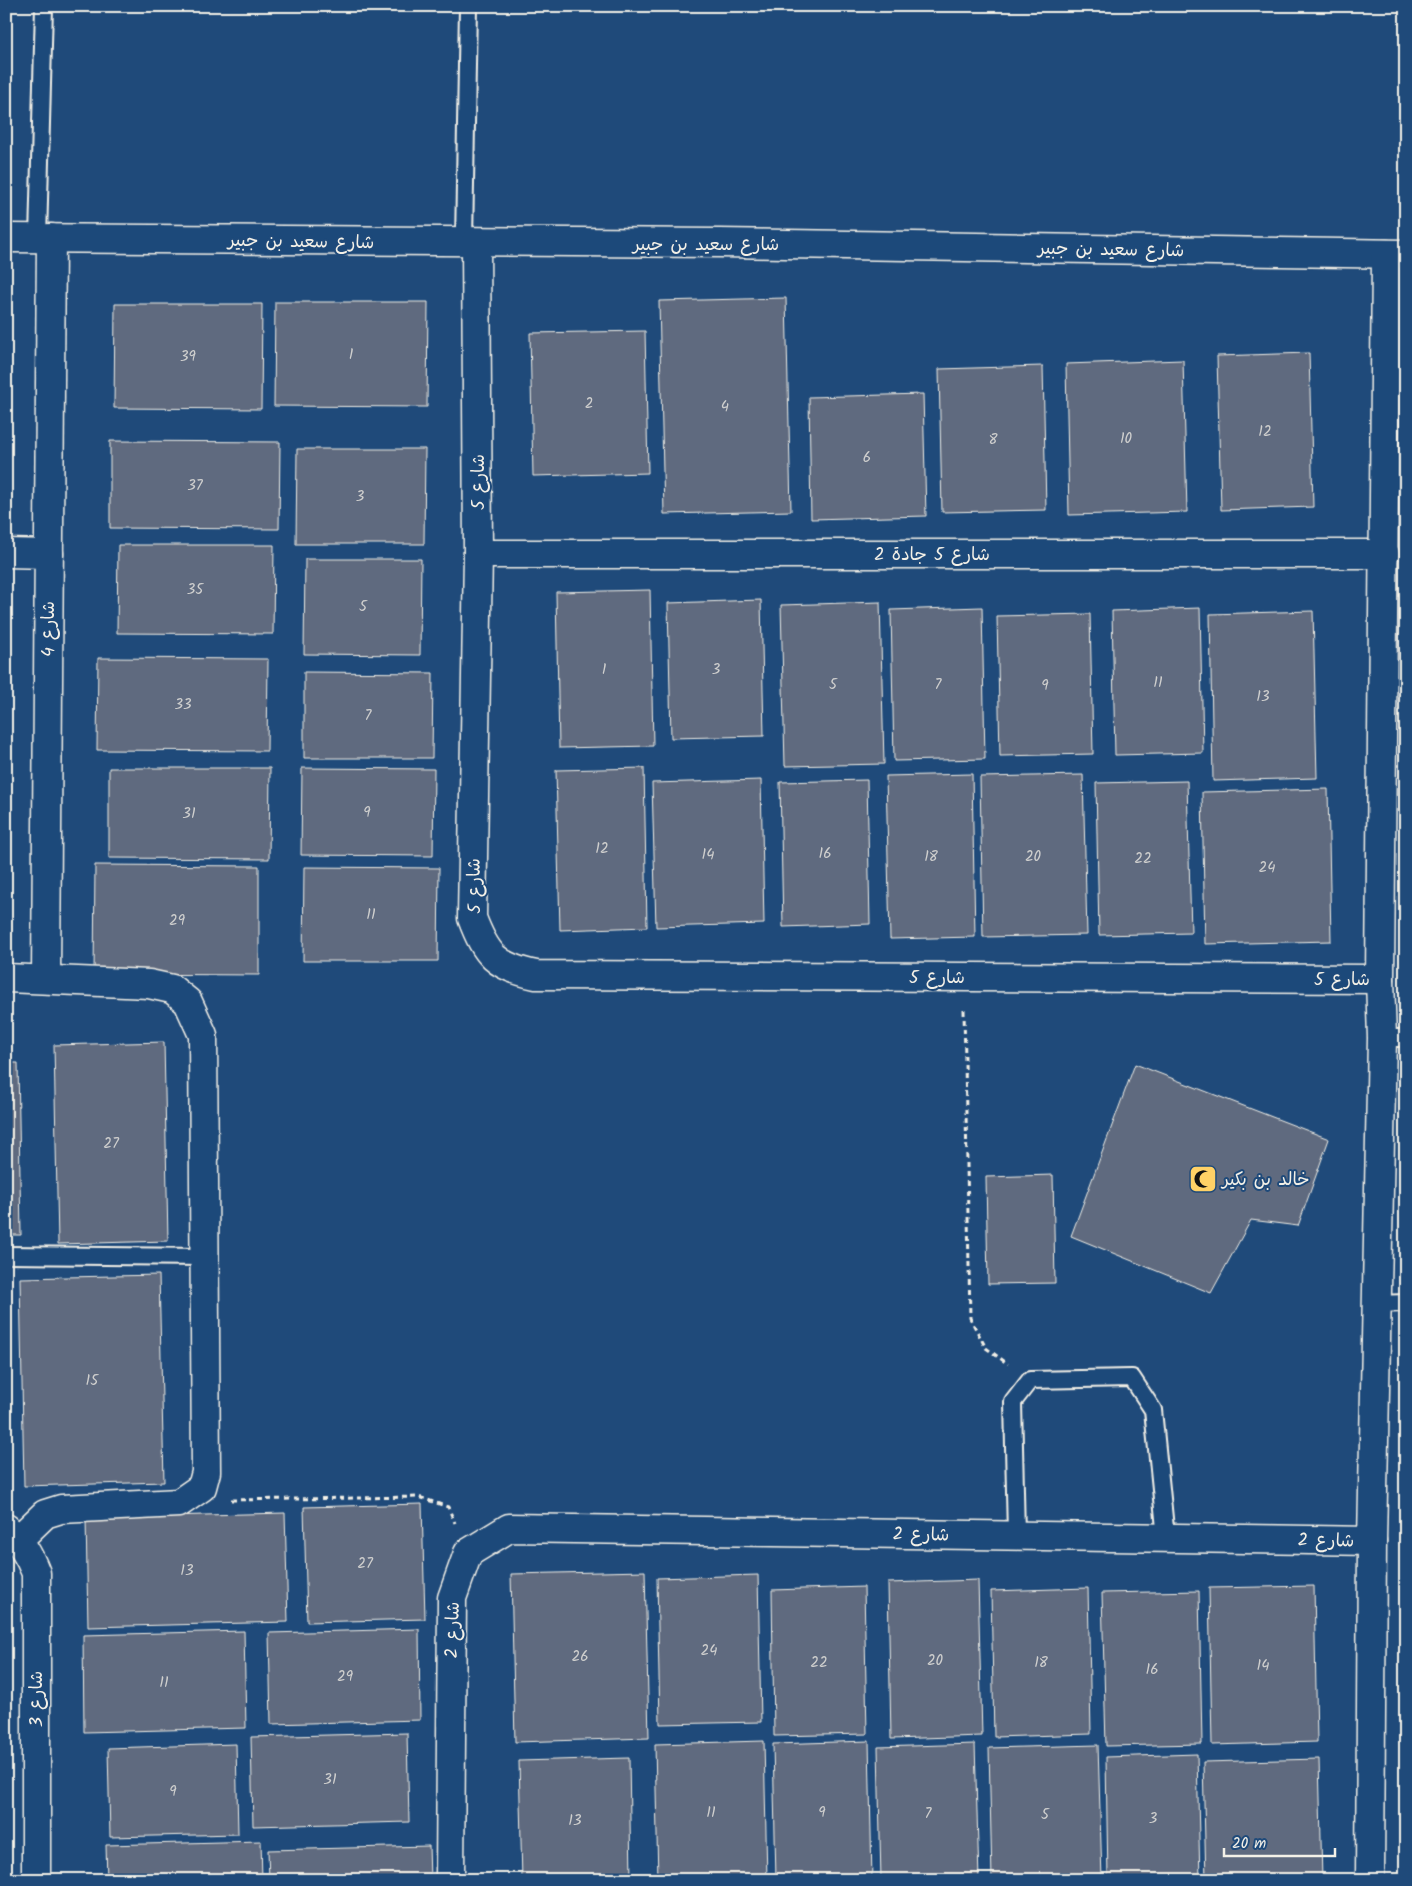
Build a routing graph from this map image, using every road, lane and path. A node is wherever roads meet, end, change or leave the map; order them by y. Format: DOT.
graph roads {
  1 [pos="44,6"];
  2 [pos="468,6"];
  3 [pos="6,238"];
  4 [pos="45,238"];
  5 [pos="470,242"];
  6 [pos="1396,254"];
  7 [pos="6,553"];
  8 [pos="49,554"];
  9 [pos="478,554"];
  10 [pos="1385,554"];
  11 [pos="964,977"];
  12 [pos="6,978"];
  13 [pos="46,979"];
  14 [pos="1380,980"];
  15 [pos="1394,1038"];
  16 [pos="6,1255"];
  17 [pos="205,1257"];
  18 [pos="1406,1303"];
  19 [pos="1377,1304"];
  20 [pos="1030,1380"];
  21 [pos="202,1487"];
  22 [pos="12,1534"];
  23 [pos="1016,1536"];
  24 [pos="1166,1538"];
  25 [pos="1372,1541"];
  26 [pos="468,1553"];
  27 [pos="36,1880"];
  28 [pos="450,1880"];
  29 [pos="1370,1880"];
  1 -- 4 [label="lane"];
  2 -- 5 [label="lane"];
  3 -- 4 [label="street, شارع سعيد بن جبير"];
  4 -- 5 [label="street, شارع سعيد بن جبير"];
  4 -- 8 [label="street, شارع 4"];
  5 -- 6 [label="street, شارع سعيد بن جبير"];
  5 -- 9 [label="street, شارع 5"];
  6 -- 10 [label="street, شارع 5"];
  7 -- 8 [label="street"];
  8 -- 13 [label="street, شارع 4"];
  9 -- 10 [label="street, شارع 5 جادة 2"];
  9 -- 11 [label="street, شارع 5"];
  10 -- 14 [label="street, شارع 5"];
  11 -- 14 [label="street, شارع 5"];
  11 -- 20 [label="path"];
  12 -- 13 [label="street"];
  13 -- 17 [label="street"];
  14 -- 15 [label="street"];
  15 -- 19 [label="street"];
  16 -- 17 [label="lane"];
  17 -- 21 [label="street"];
  18 -- 19 [label="lane"];
  19 -- 25 [label="street"];
  20 -- 23 [label="lane"];
  20 -- 24 [label="lane"];
  21 -- 22 [label="street"];
  21 -- 26 [label="path"];
  22 -- 27 [label="street, شارع 3"];
  23 -- 24 [label="street, شارع 2"];
  23 -- 26 [label="street, شارع 2"];
  24 -- 25 [label="street, شارع 2"];
  25 -- 29 [label="street, شارع 2"];
  26 -- 28 [label="street, شارع 2"];
}
